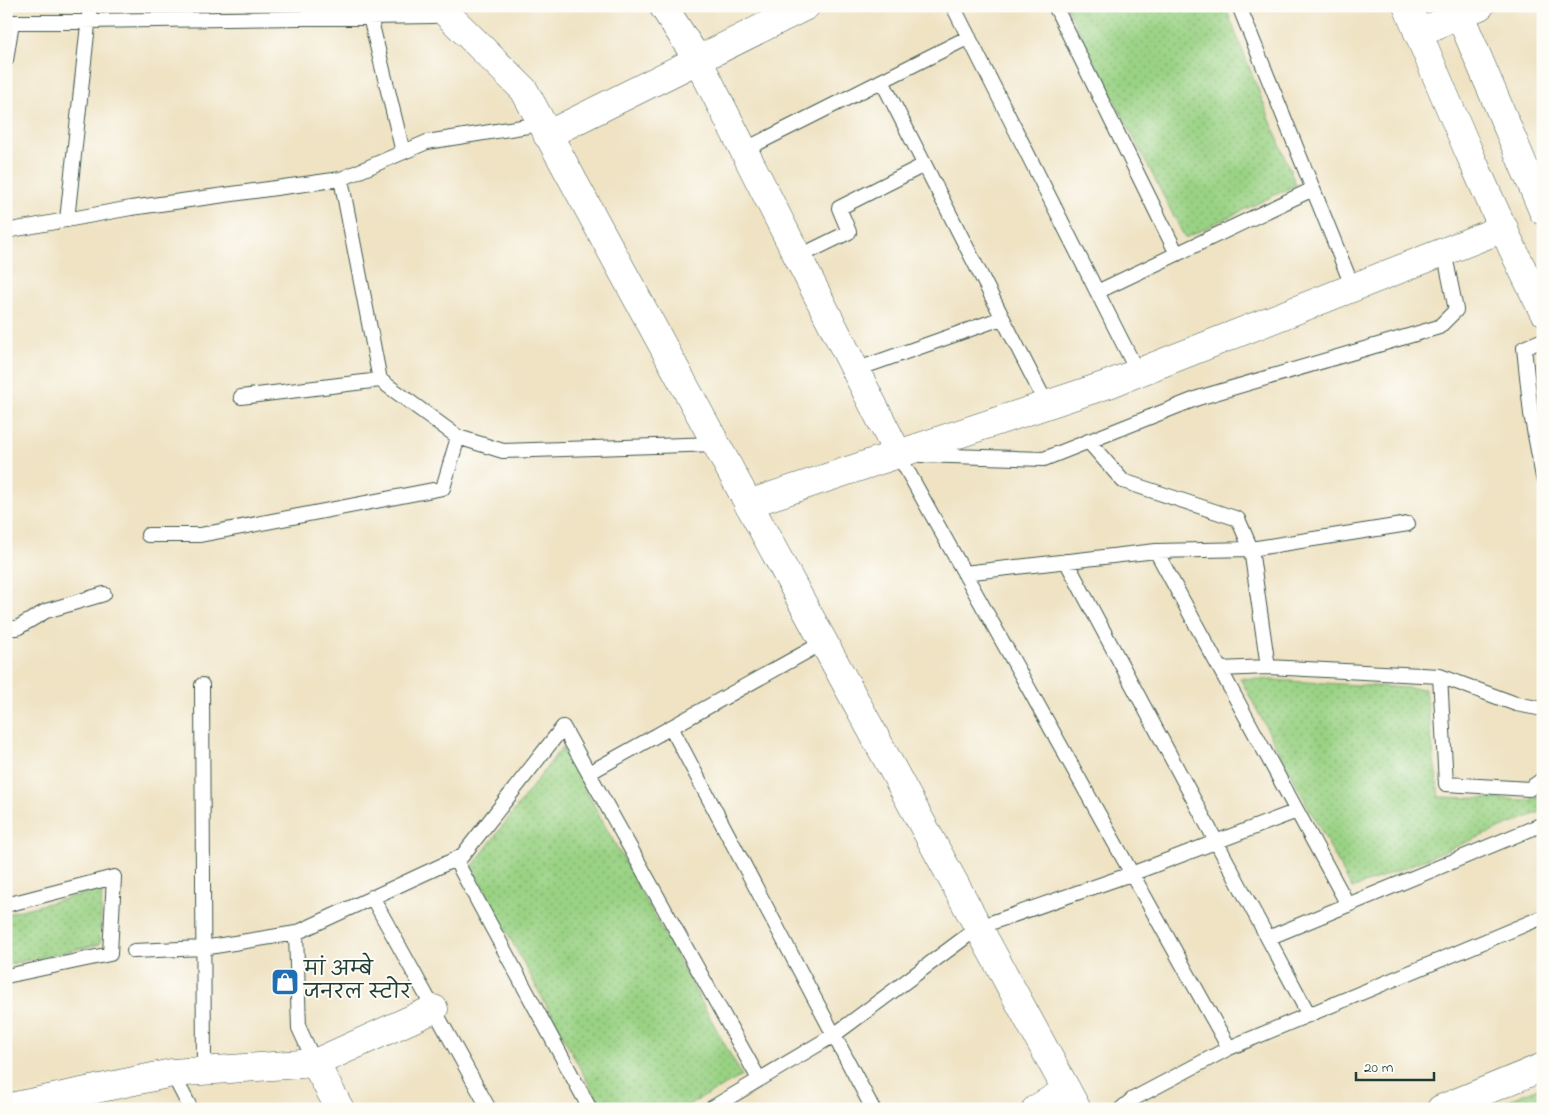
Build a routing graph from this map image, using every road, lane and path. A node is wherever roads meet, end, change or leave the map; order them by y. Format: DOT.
graph roads {
  1 [pos="90,6"];
  2 [pos="663,6"];
  3 [pos="806,6"];
  4 [pos="953,6"];
  5 [pos="1054,6"];
  6 [pos="1239,6"];
  7 [pos="1407,6"];
  8 [pos="440,7"];
  9 [pos="1465,9"];
  10 [pos="370,17"];
  11 [pos="87,21"];
  12 [pos="1418,33"];
  13 [pos="968,38"];
  14 [pos="6,60"];
  15 [pos="698,60"];
  16 [pos="882,81"];
  17 [pos="544,129"];
  18 [pos="744,150"];
  19 [pos="403,152"];
  20 [pos="924,165"];
  21 [pos="341,179"];
  22 [pos="1313,189"];
  23 [pos="1543,210"];
  24 [pos="67,220"];
  25 [pos="1504,228"];
  26 [pos="6,231"];
  27 [pos="1444,251"];
  28 [pos="1177,254"];
  29 [pos="798,257"];
  30 [pos="1353,288"];
  31 [pos="1097,292"];
  32 [pos="1543,311"];
  33 [pos="1002,318"];
  34 [pos="1543,340"];
  35 [pos="855,370"];
  36 [pos="1138,373"];
  37 [pos="380,380"];
  38 [pos="241,397"];
  39 [pos="1047,405"];
  40 [pos="458,437"];
  41 [pos="1088,441"];
  42 [pos="716,444"];
  43 [pos="898,454"];
  44 [pos="1543,477"];
  45 [pos="748,504"];
  46 [pos="1408,524"];
  47 [pos="148,535"];
  48 [pos="1251,549"];
  49 [pos="1156,551"];
  50 [pos="1066,561"];
  51 [pos="964,573"];
  52 [pos="104,594"];
  53 [pos="6,628"];
  54 [pos="824,642"];
  55 [pos="1268,667"];
  56 [pos="1220,669"];
  57 [pos="1440,676"];
  58 [pos="202,685"];
  59 [pos="1543,710"];
  60 [pos="671,727"];
  61 [pos="589,773"];
  62 [pos="1543,779"];
  63 [pos="1296,811"];
  64 [pos="1543,824"];
  65 [pos="1217,842"];
  66 [pos="455,859"];
  67 [pos="1131,874"];
  68 [pos="372,898"];
  69 [pos="6,905"];
  70 [pos="1348,905"];
  71 [pos="1543,917"];
  72 [pos="979,927"];
  73 [pos="296,934"];
  74 [pos="1268,938"];
  75 [pos="203,948"];
  76 [pos="134,951"];
  77 [pos="6,976"];
  78 [pos="434,1009"];
  79 [pos="1309,1015"];
  80 [pos="834,1034"];
  81 [pos="1229,1048"];
  82 [pos="315,1063"];
  83 [pos="1543,1067"];
  84 [pos="204,1071"];
  85 [pos="172,1073"];
  86 [pos="759,1079"];
  87 [pos="1072,1099"];
  88 [pos="6,1108"];
  89 [pos="191,1109"];
  90 [pos="340,1109"];
  91 [pos="488,1109"];
  92 [pos="590,1109"];
  93 [pos="710,1109"];
  94 [pos="873,1109"];
  95 [pos="1036,1109"];
  96 [pos="1121,1109"];
  97 [pos="1441,1109"];
  1 -- 11 [label="lane"];
  2 -- 15 [label="street"];
  3 -- 15 [label="street"];
  4 -- 13 [label="lane"];
  5 -- 28 [label="lane"];
  6 -- 22 [label="lane"];
  7 -- 12 [label="street"];
  8 -- 10 [label="lane"];
  8 -- 17 [label="street"];
  9 -- 12 [label="street"];
  9 -- 23 [label="street"];
  10 -- 11 [label="lane"];
  10 -- 19 [label="lane"];
  11 -- 14 [label="lane"];
  11 -- 24 [label="lane"];
  12 -- 25 [label="street"];
  13 -- 16 [label="lane"];
  13 -- 31 [label="lane"];
  15 -- 17 [label="street"];
  15 -- 18 [label="street"];
  16 -- 18 [label="lane"];
  16 -- 20 [label="lane"];
  17 -- 19 [label="lane"];
  17 -- 42 [label="street"];
  18 -- 29 [label="street"];
  19 -- 21 [label="lane"];
  20 -- 29 [label="lane"];
  20 -- 33 [label="lane"];
  21 -- 24 [label="lane"];
  21 -- 37 [label="lane"];
  22 -- 28 [label="lane"];
  22 -- 30 [label="lane"];
  24 -- 26 [label="lane"];
  25 -- 27 [label="street"];
  25 -- 32 [label="street"];
  27 -- 30 [label="street"];
  27 -- 41 [label="lane"];
  28 -- 31 [label="lane"];
  29 -- 35 [label="street"];
  30 -- 36 [label="street"];
  31 -- 36 [label="lane"];
  33 -- 35 [label="lane"];
  33 -- 39 [label="lane"];
  34 -- 44 [label="lane"];
  35 -- 43 [label="street"];
  36 -- 39 [label="street"];
  37 -- 38 [label="lane"];
  37 -- 40 [label="lane"];
  39 -- 43 [label="street"];
  40 -- 42 [label="lane"];
  40 -- 47 [label="lane"];
  41 -- 43 [label="lane"];
  41 -- 48 [label="lane"];
  42 -- 45 [label="street"];
  43 -- 45 [label="street"];
  43 -- 51 [label="lane"];
  45 -- 54 [label="street"];
  46 -- 48 [label="lane"];
  48 -- 49 [label="lane"];
  48 -- 55 [label="lane"];
  49 -- 50 [label="lane"];
  49 -- 56 [label="lane"];
  50 -- 51 [label="lane"];
  50 -- 65 [label="lane"];
  51 -- 67 [label="lane"];
  52 -- 53 [label="lane"];
  54 -- 60 [label="lane"];
  54 -- 72 [label="street"];
  55 -- 56 [label="lane"];
  55 -- 57 [label="lane"];
  56 -- 63 [label="lane"];
  57 -- 59 [label="lane"];
  57 -- 62 [label="lane"];
  58 -- 75 [label="lane"];
  60 -- 61 [label="lane"];
  60 -- 80 [label="lane"];
  61 -- 66 [label="lane"];
  61 -- 86 [label="lane"];
  63 -- 65 [label="lane"];
  63 -- 70 [label="lane"];
  64 -- 70 [label="lane"];
  65 -- 67 [label="lane"];
  65 -- 74 [label="lane"];
  66 -- 68 [label="lane"];
  66 -- 92 [label="lane"];
  67 -- 72 [label="lane"];
  67 -- 81 [label="lane"];
  68 -- 73 [label="lane"];
  68 -- 78 [label="lane"];
  69 -- 77 [label="lane"];
  70 -- 74 [label="lane"];
  71 -- 79 [label="lane"];
  72 -- 80 [label="lane"];
  72 -- 87 [label="street"];
  73 -- 75 [label="lane"];
  73 -- 82 [label="lane"];
  74 -- 79 [label="lane"];
  75 -- 76 [label="lane"];
  75 -- 84 [label="lane"];
  78 -- 82 [label="street"];
  78 -- 91 [label="lane"];
  79 -- 81 [label="lane"];
  80 -- 86 [label="lane"];
  80 -- 94 [label="lane"];
  81 -- 96 [label="lane"];
  82 -- 84 [label="street"];
  82 -- 90 [label="street"];
  83 -- 97 [label="street"];
  84 -- 85 [label="street"];
  85 -- 88 [label="street"];
  85 -- 89 [label="lane"];
  86 -- 93 [label="lane"];
  87 -- 95 [label="street"];
}
